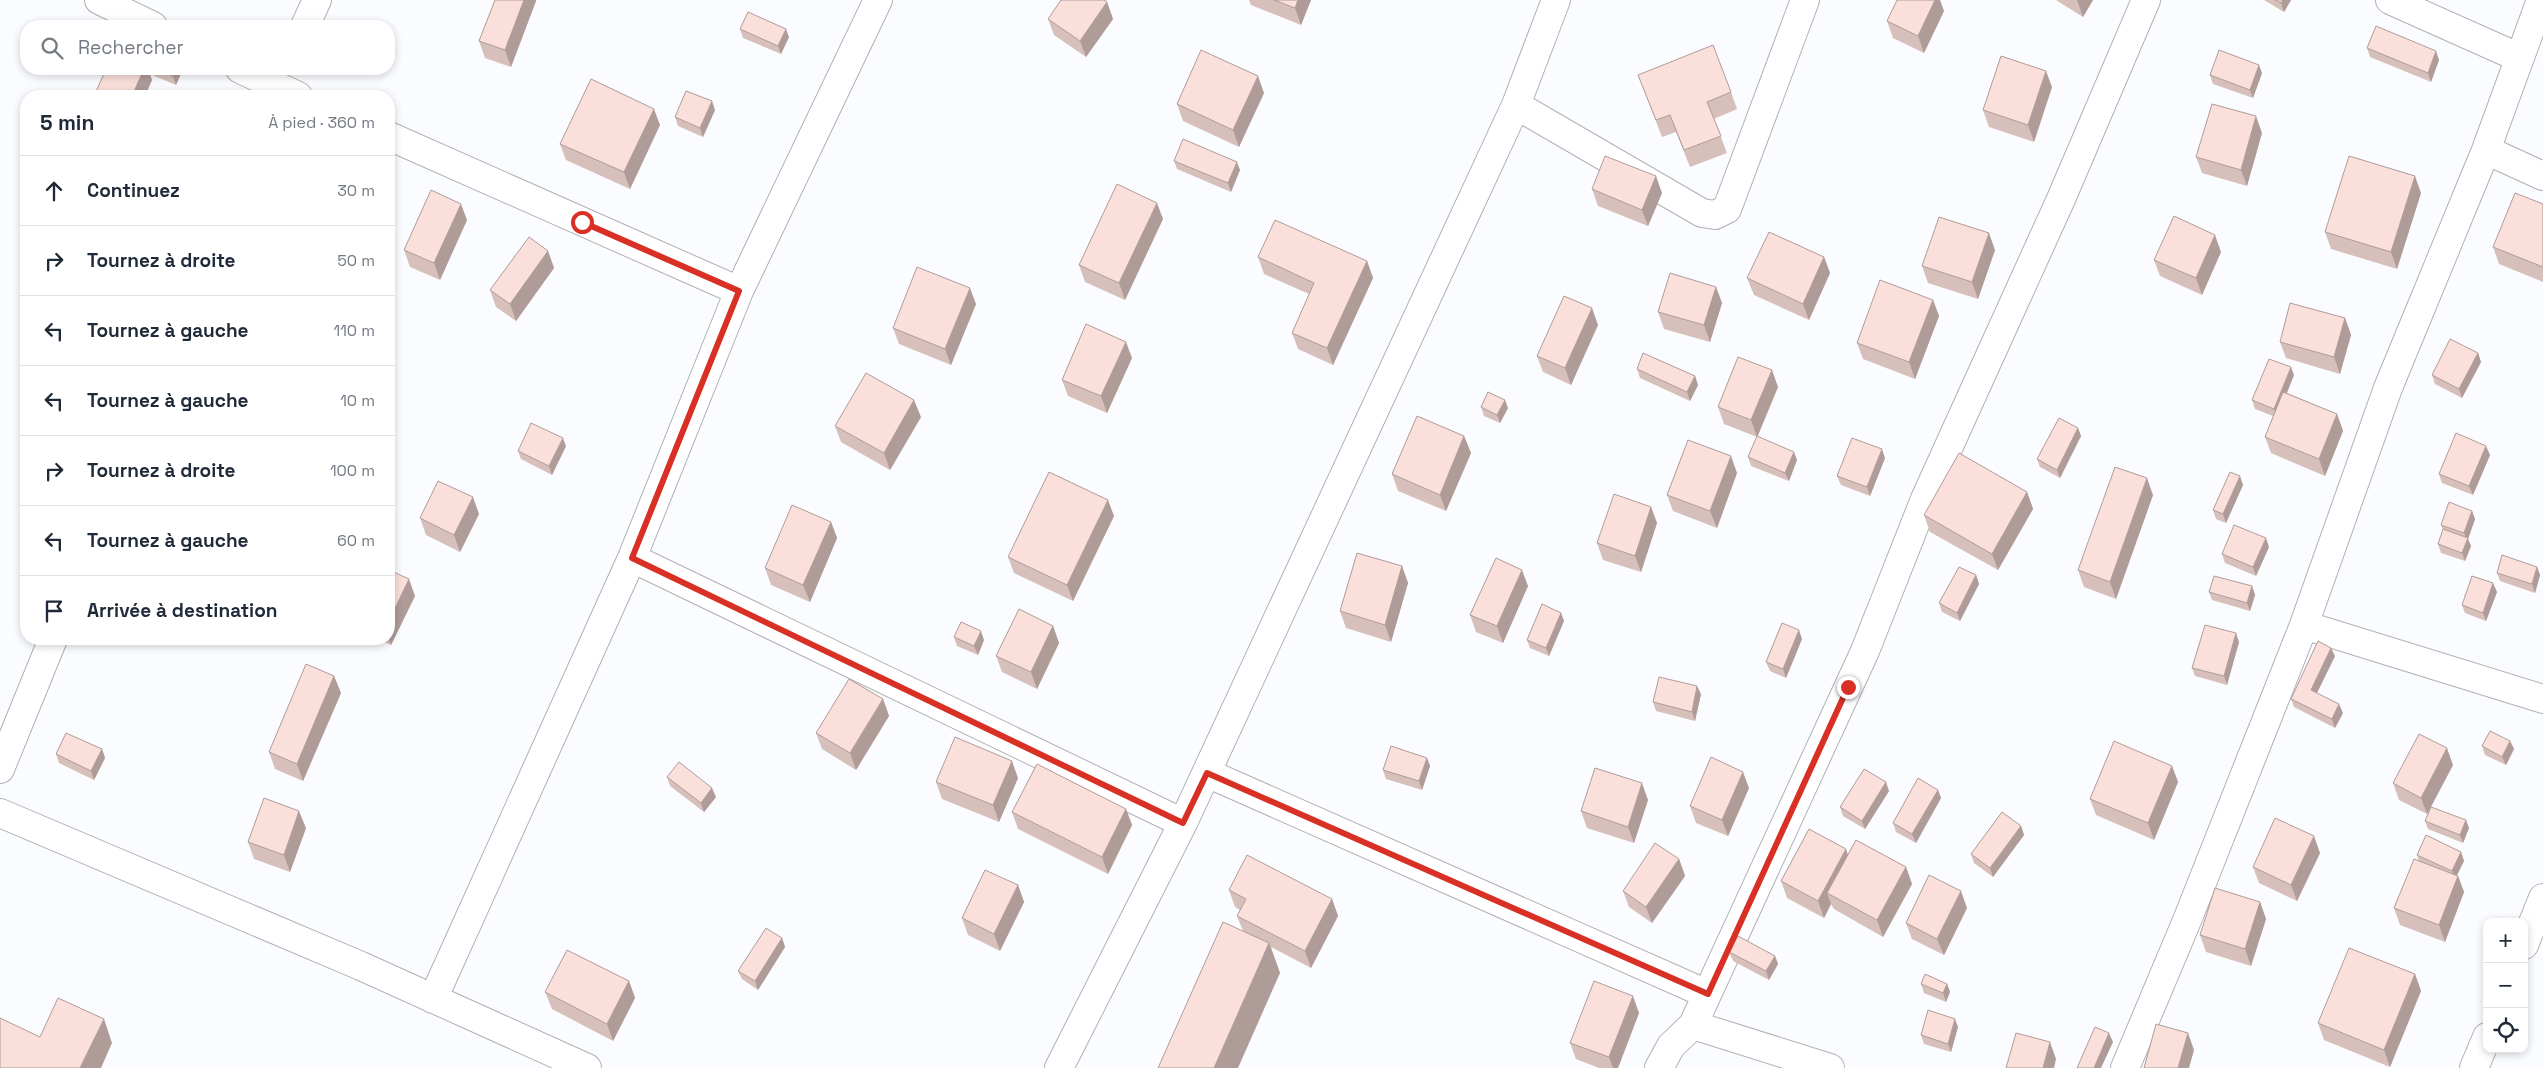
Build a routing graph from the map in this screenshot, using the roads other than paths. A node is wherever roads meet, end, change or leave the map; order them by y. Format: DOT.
graph roads {
  1 [pos="99,0"];
  2 [pos="317,0"];
  3 [pos="878,0"];
  4 [pos="1556,0"];
  5 [pos="1805,0"];
  6 [pos="2146,0"];
  7 [pos="2390,0"];
  8 [pos="2542,0"];
  9 [pos="141,20"];
  10 [pos="308,20"];
  11 [pos="2520,58"];
  12 [pos="255,75"];
  13 [pos="287,88"];
  14 [pos="1516,105"];
  15 [pos="395,139"];
  16 [pos="2486,150"];
  17 [pos="2543,176"];
  18 [pos="739,291"];
  19 [pos="632,558"];
  20 [pos="2304,625"];
  21 [pos="50,645"];
  22 [pos="2543,699"];
  23 [pos="0,769"];
  24 [pos="1207,773"];
  25 [pos="0,813"];
  26 [pos="1183,823"];
  27 [pos="2540,913"];
  28 [pos="2528,937"];
  29 [pos="1708,994"];
  30 [pos="433,999"];
  31 [pos="1693,1025"];
  32 [pos="2483,1047"];
  33 [pos="588,1068"];
  34 [pos="1059,1068"];
  35 [pos="1659,1068"];
  36 [pos="1830,1068"];
  37 [pos="2125,1068"];
  38 [pos="2474,1068"];
  1 -- 9 [label="street"];
  2 -- 10 [label="street"];
  3 -- 18 [label="street"];
  4 -- 14 [label="street"];
  5 -- 14 [label="street"];
  6 -- 29 [label="street"];
  7 -- 11 [label="street"];
  8 -- 11 [label="street"];
  11 -- 16 [label="street"];
  12 -- 13 [label="street"];
  14 -- 24 [label="street"];
  15 -- 18 [label="street"];
  16 -- 17 [label="street"];
  16 -- 20 [label="street"];
  18 -- 19 [label="street"];
  19 -- 26 [label="street"];
  19 -- 30 [label="street"];
  20 -- 22 [label="street"];
  20 -- 37 [label="street"];
  21 -- 23 [label="street"];
  24 -- 26 [label="street"];
  24 -- 29 [label="street"];
  25 -- 30 [label="street"];
  26 -- 34 [label="street"];
  27 -- 28 [label="street"];
  29 -- 31 [label="street"];
  30 -- 33 [label="street"];
  31 -- 35 [label="street"];
  31 -- 36 [label="street"];
  32 -- 38 [label="street"];
}
